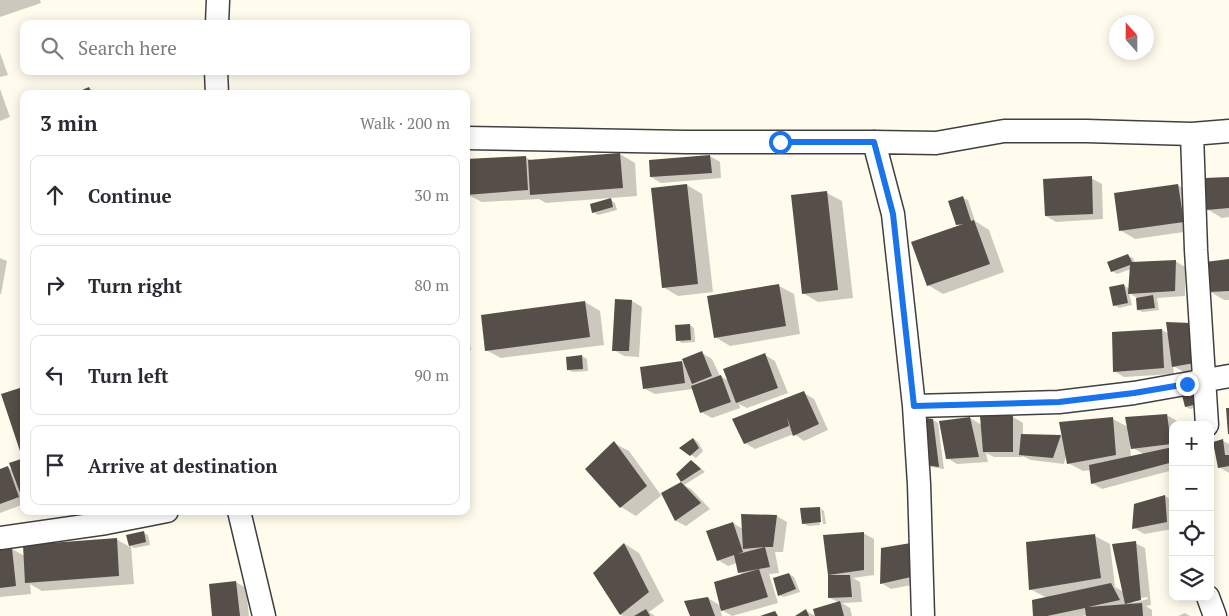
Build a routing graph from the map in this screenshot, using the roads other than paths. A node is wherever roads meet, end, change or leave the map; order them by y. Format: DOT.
graph roads {
  1 [pos="218,0"];
  2 [pos="217,20"];
  3 [pos="216,75"];
  4 [pos="217,90"];
  5 [pos="1229,132"];
  6 [pos="1192,134"];
  7 [pos="470,138"];
  8 [pos="874,142"];
  9 [pos="1229,376"];
  10 [pos="1204,381"];
  11 [pos="914,406"];
  12 [pos="1207,421"];
  13 [pos="147,515"];
  14 [pos="240,515"];
  15 [pos="0,538"];
  16 [pos="1209,601"];
  17 [pos="264,616"];
  18 [pos="923,616"];
  19 [pos="1215,616"];
  1 -- 2 [label="street"];
  3 -- 4 [label="street"];
  5 -- 6 [label="street"];
  6 -- 8 [label="street"];
  6 -- 10 [label="street"];
  7 -- 8 [label="street"];
  8 -- 11 [label="street"];
  9 -- 10 [label="street"];
  10 -- 11 [label="street"];
  10 -- 12 [label="street"];
  11 -- 18 [label="street"];
  13 -- 15 [label="street"];
  14 -- 17 [label="street"];
  16 -- 19 [label="street"];
}
